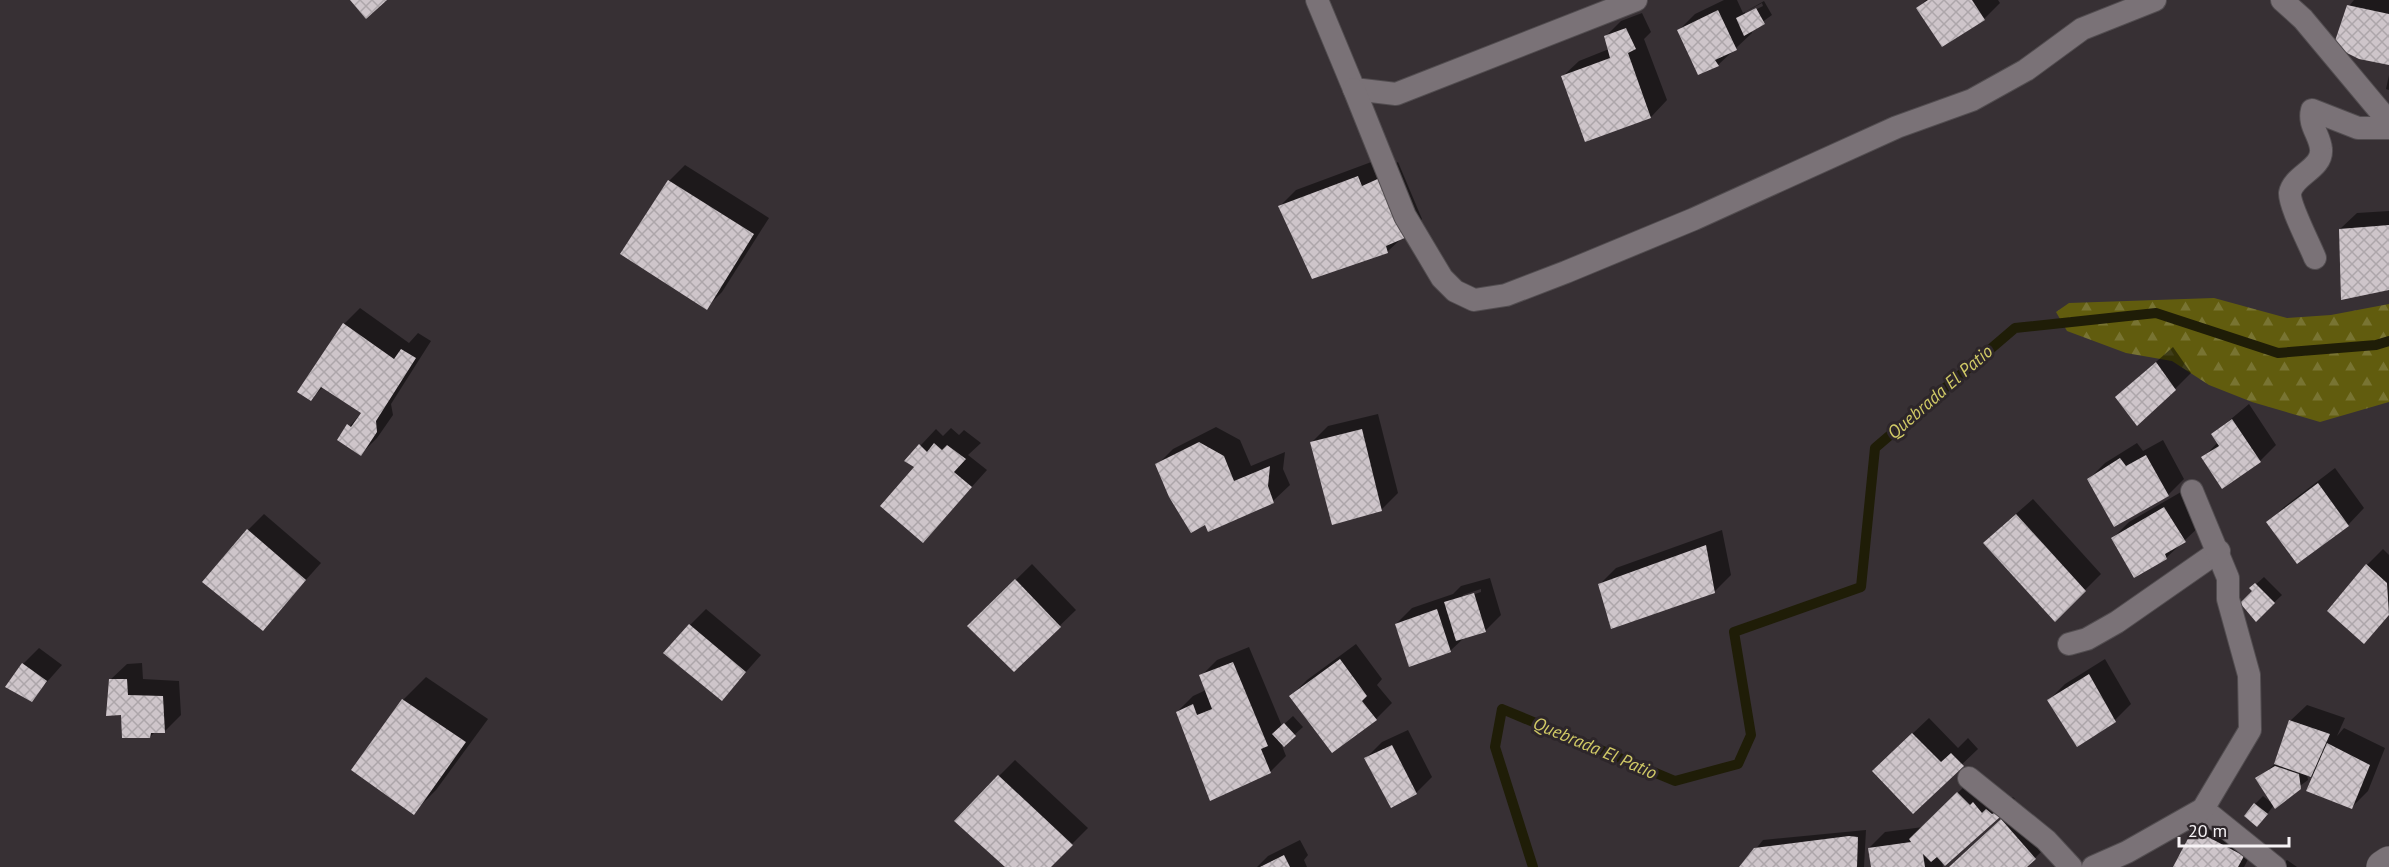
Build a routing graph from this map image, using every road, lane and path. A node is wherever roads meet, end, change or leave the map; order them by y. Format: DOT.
graph roads {
  1 [pos="1317,0"];
  2 [pos="1636,0"];
  3 [pos="2155,0"];
  4 [pos="2282,0"];
  5 [pos="1354,89"];
  6 [pos="2389,122"];
  7 [pos="2389,128"];
  8 [pos="2315,258"];
  9 [pos="2192,491"];
  10 [pos="2219,551"];
  11 [pos="2069,644"];
  12 [pos="1969,778"];
  13 [pos="2203,809"];
  14 [pos="2389,863"];
  15 [pos="2071,867"];
  16 [pos="2093,867"];
  17 [pos="2275,867"];
  18 [pos="2383,867"];
  1 -- 5 [label="lane"];
  2 -- 5 [label="lane"];
  3 -- 5 [label="lane"];
  4 -- 6 [label="lane"];
  7 -- 8 [label="lane"];
  9 -- 10 [label="lane"];
  10 -- 11 [label="lane"];
  10 -- 13 [label="lane"];
  12 -- 15 [label="lane"];
  13 -- 16 [label="lane"];
  13 -- 17 [label="lane"];
  14 -- 18 [label="street"];
}
